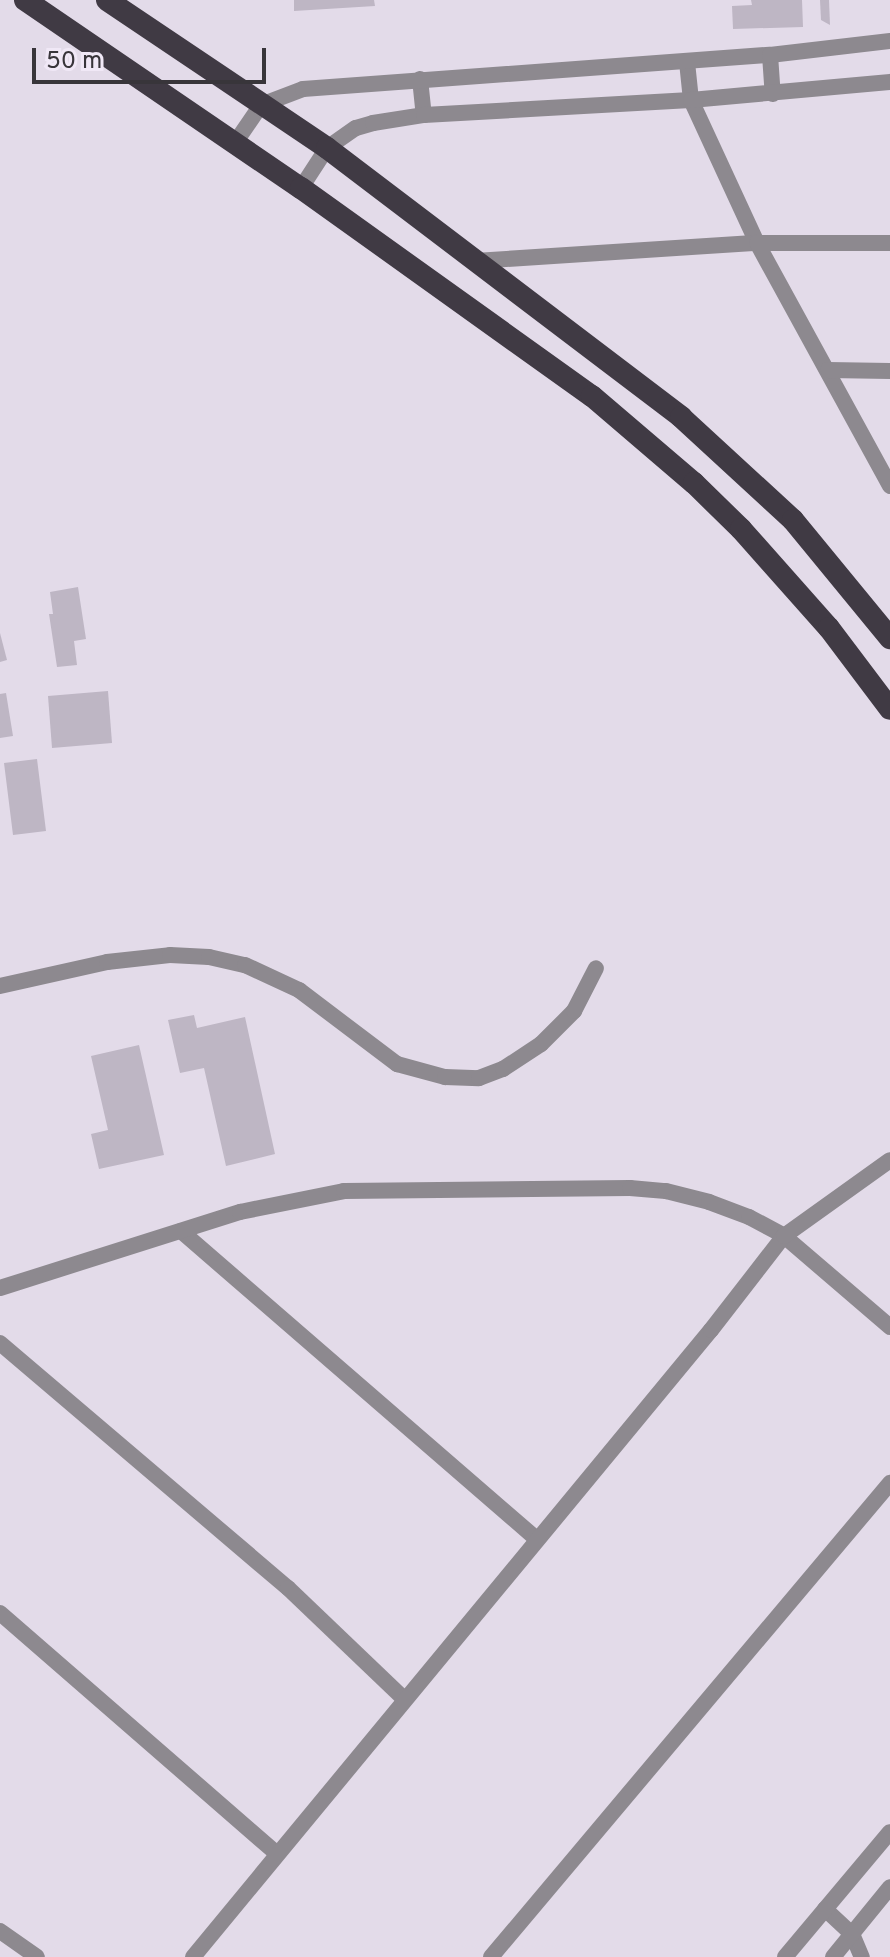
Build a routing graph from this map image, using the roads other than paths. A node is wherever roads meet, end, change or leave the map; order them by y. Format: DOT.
graph roads {
  1 [pos="25,0"];
  2 [pos="107,0"];
  3 [pos="890,41"];
  4 [pos="770,55"];
  5 [pos="687,62"];
  6 [pos="420,79"];
  7 [pos="890,82"];
  8 [pos="773,94"];
  9 [pos="691,100"];
  10 [pos="261,105"];
  11 [pos="424,115"];
  12 [pos="235,143"];
  13 [pos="327,148"];
  14 [pos="301,188"];
  15 [pos="757,243"];
  16 [pos="890,243"];
  17 [pos="475,261"];
  18 [pos="828,370"];
  19 [pos="890,371"];
  20 [pos="889,484"];
  21 [pos="890,638"];
  22 [pos="890,709"];
  23 [pos="596,968"];
  24 [pos="0,986"];
  25 [pos="890,1160"];
  26 [pos="181,1231"];
  27 [pos="784,1236"];
  28 [pos="0,1288"];
  29 [pos="890,1327"];
  30 [pos="0,1344"];
  31 [pos="890,1483"];
  32 [pos="537,1539"];
  33 [pos="0,1613"];
  34 [pos="404,1699"];
  35 [pos="890,1832"];
  36 [pos="277,1854"];
  37 [pos="890,1887"];
  38 [pos="825,1909"];
  39 [pos="0,1931"];
  40 [pos="852,1934"];
  41 [pos="37,1957"];
  42 [pos="193,1957"];
  43 [pos="491,1957"];
  44 [pos="785,1957"];
  45 [pos="833,1957"];
  46 [pos="862,1957"];
  1 -- 12 [label="highway"];
  2 -- 10 [label="highway"];
  3 -- 4 [label="street"];
  4 -- 5 [label="street"];
  4 -- 8 [label="street"];
  5 -- 6 [label="street"];
  5 -- 9 [label="street"];
  6 -- 10 [label="street"];
  6 -- 11 [label="street"];
  7 -- 8 [label="street"];
  8 -- 9 [label="street"];
  9 -- 11 [label="street"];
  9 -- 15 [label="street"];
  10 -- 12 [label="street"];
  10 -- 13 [label="highway"];
  11 -- 13 [label="street"];
  12 -- 14 [label="highway"];
  13 -- 14 [label="street"];
  13 -- 17 [label="highway"];
  14 -- 22 [label="highway"];
  15 -- 16 [label="street"];
  15 -- 17 [label="street"];
  15 -- 18 [label="street"];
  17 -- 21 [label="highway"];
  18 -- 19 [label="street"];
  18 -- 20 [label="street"];
  23 -- 24 [label="street"];
  25 -- 27 [label="street"];
  26 -- 27 [label="street"];
  26 -- 28 [label="street"];
  26 -- 32 [label="street"];
  27 -- 29 [label="street"];
  27 -- 32 [label="street"];
  30 -- 34 [label="street"];
  31 -- 43 [label="street"];
  32 -- 34 [label="street"];
  33 -- 36 [label="street"];
  34 -- 36 [label="street"];
  35 -- 38 [label="street"];
  36 -- 42 [label="street"];
  37 -- 40 [label="street"];
  38 -- 40 [label="street"];
  38 -- 44 [label="street"];
  39 -- 41 [label="street"];
  40 -- 45 [label="street"];
  40 -- 46 [label="street"];
}
